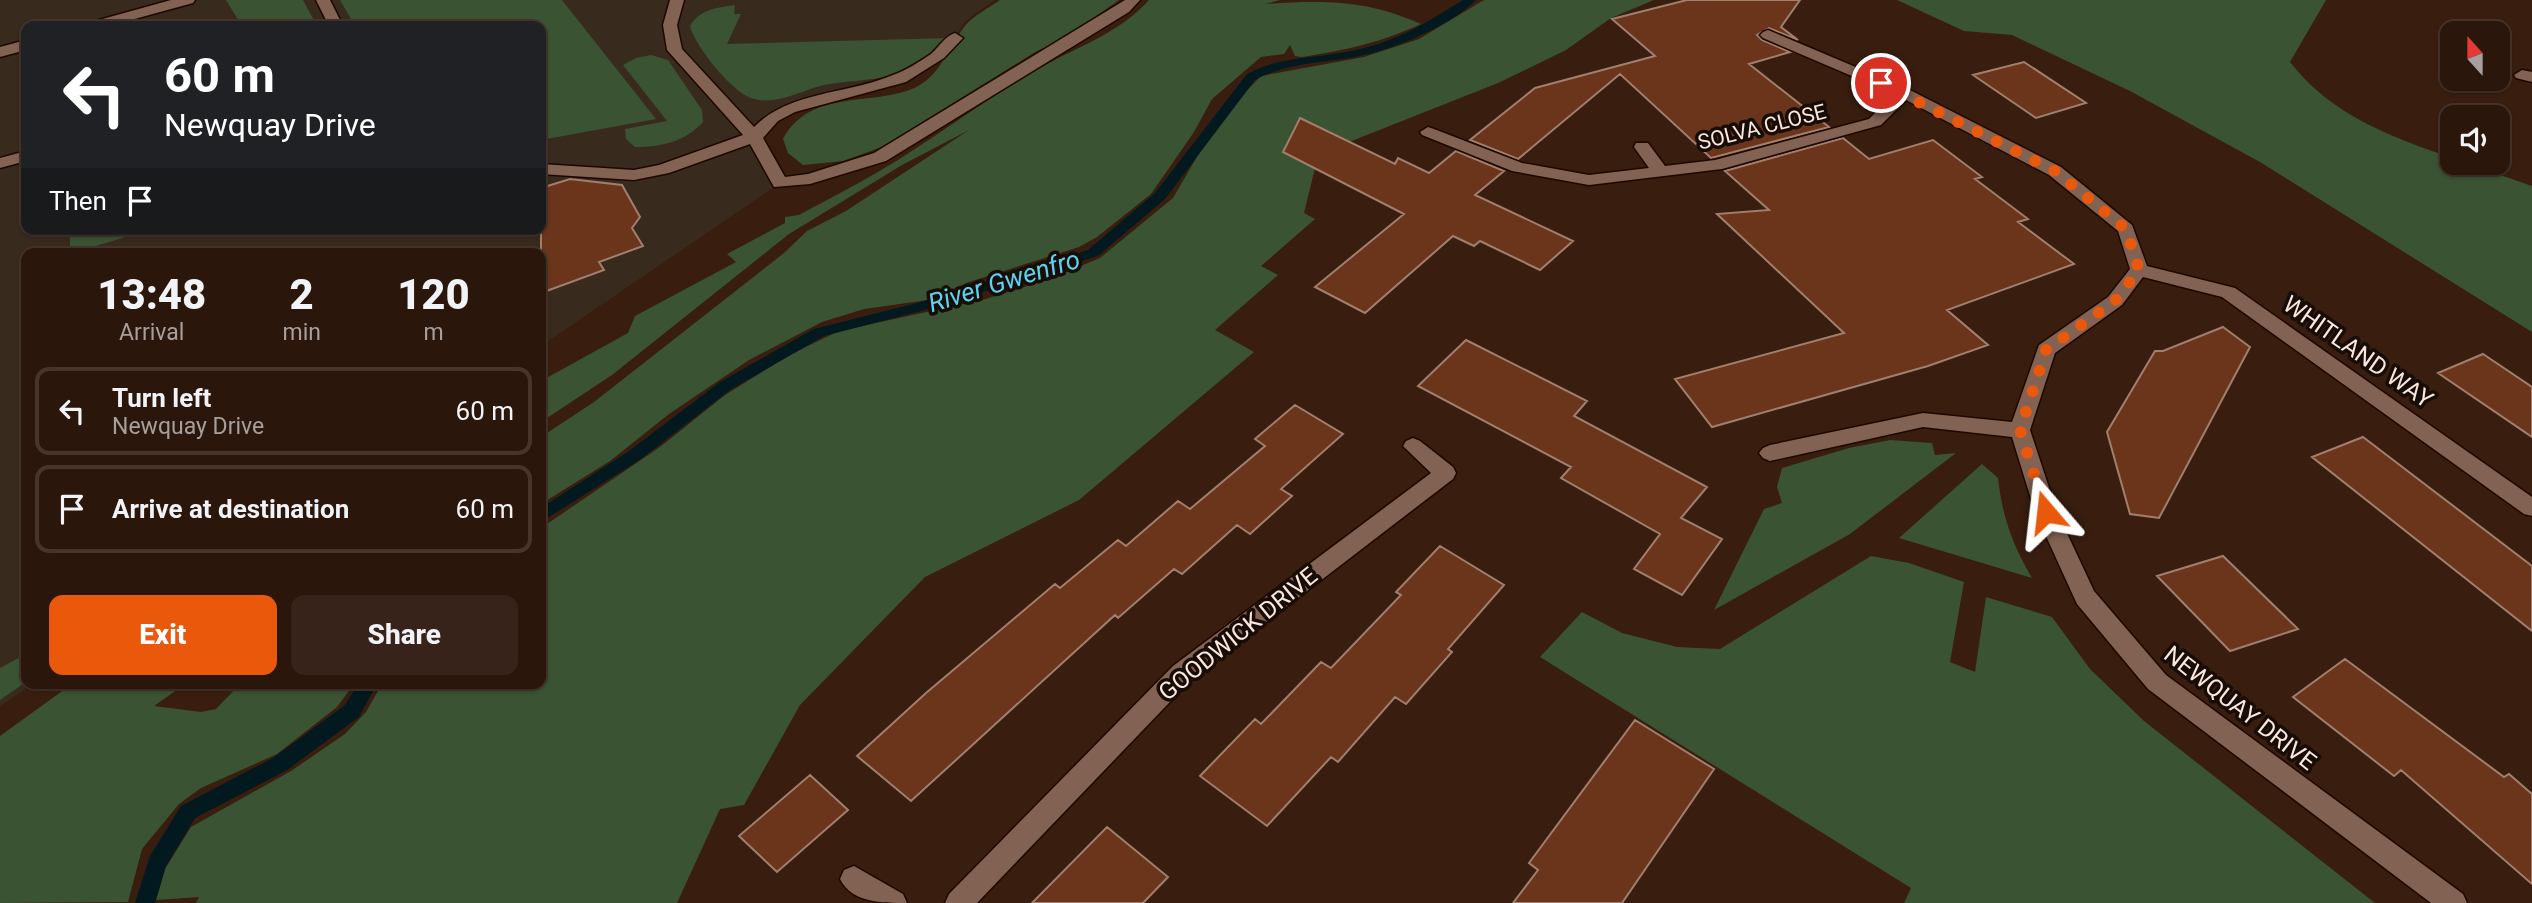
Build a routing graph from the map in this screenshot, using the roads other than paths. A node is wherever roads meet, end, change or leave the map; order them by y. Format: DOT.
graph roads {
  1 [pos="188,0"];
  2 [pos="323,0"];
  3 [pos="677,0"];
  4 [pos="1133,0"];
  5 [pos="111,21"];
  6 [pos="334,21"];
  7 [pos="1768,35"];
  8 [pos="956,38"];
  9 [pos="21,46"];
  10 [pos="0,52"];
  11 [pos="1904,93"];
  12 [pos="1428,132"];
  13 [pos="754,137"];
  14 [pos="1642,146"];
  15 [pos="21,157"];
  16 [pos="0,163"];
  17 [pos="546,169"];
  18 [pos="1660,171"];
  19 [pos="2139,270"];
  20 [pos="2020,430"];
  21 [pos="1413,446"];
  22 [pos="1770,453"];
  23 [pos="2532,508"];
  24 [pos="854,878"];
  25 [pos="894,903"];
  26 [pos="959,903"];
  27 [pos="2453,903"];
  1 -- 5 [label="street"];
  2 -- 6 [label="street"];
  3 -- 13 [label="street"];
  4 -- 13 [label="street"];
  7 -- 11 [label="street"];
  8 -- 13 [label="street"];
  9 -- 10 [label="street"];
  11 -- 18 [label="street, SOLVA CLOSE"];
  11 -- 19 [label="street"];
  12 -- 18 [label="street, SOLVA CLOSE"];
  13 -- 17 [label="street"];
  14 -- 18 [label="street"];
  15 -- 16 [label="street"];
  19 -- 20 [label="street"];
  19 -- 23 [label="street, WHITLAND WAY"];
  20 -- 22 [label="street"];
  20 -- 27 [label="street, NEWQUAY DRIVE"];
  21 -- 26 [label="street, GOODWICK DRIVE"];
  24 -- 25 [label="street"];
}
